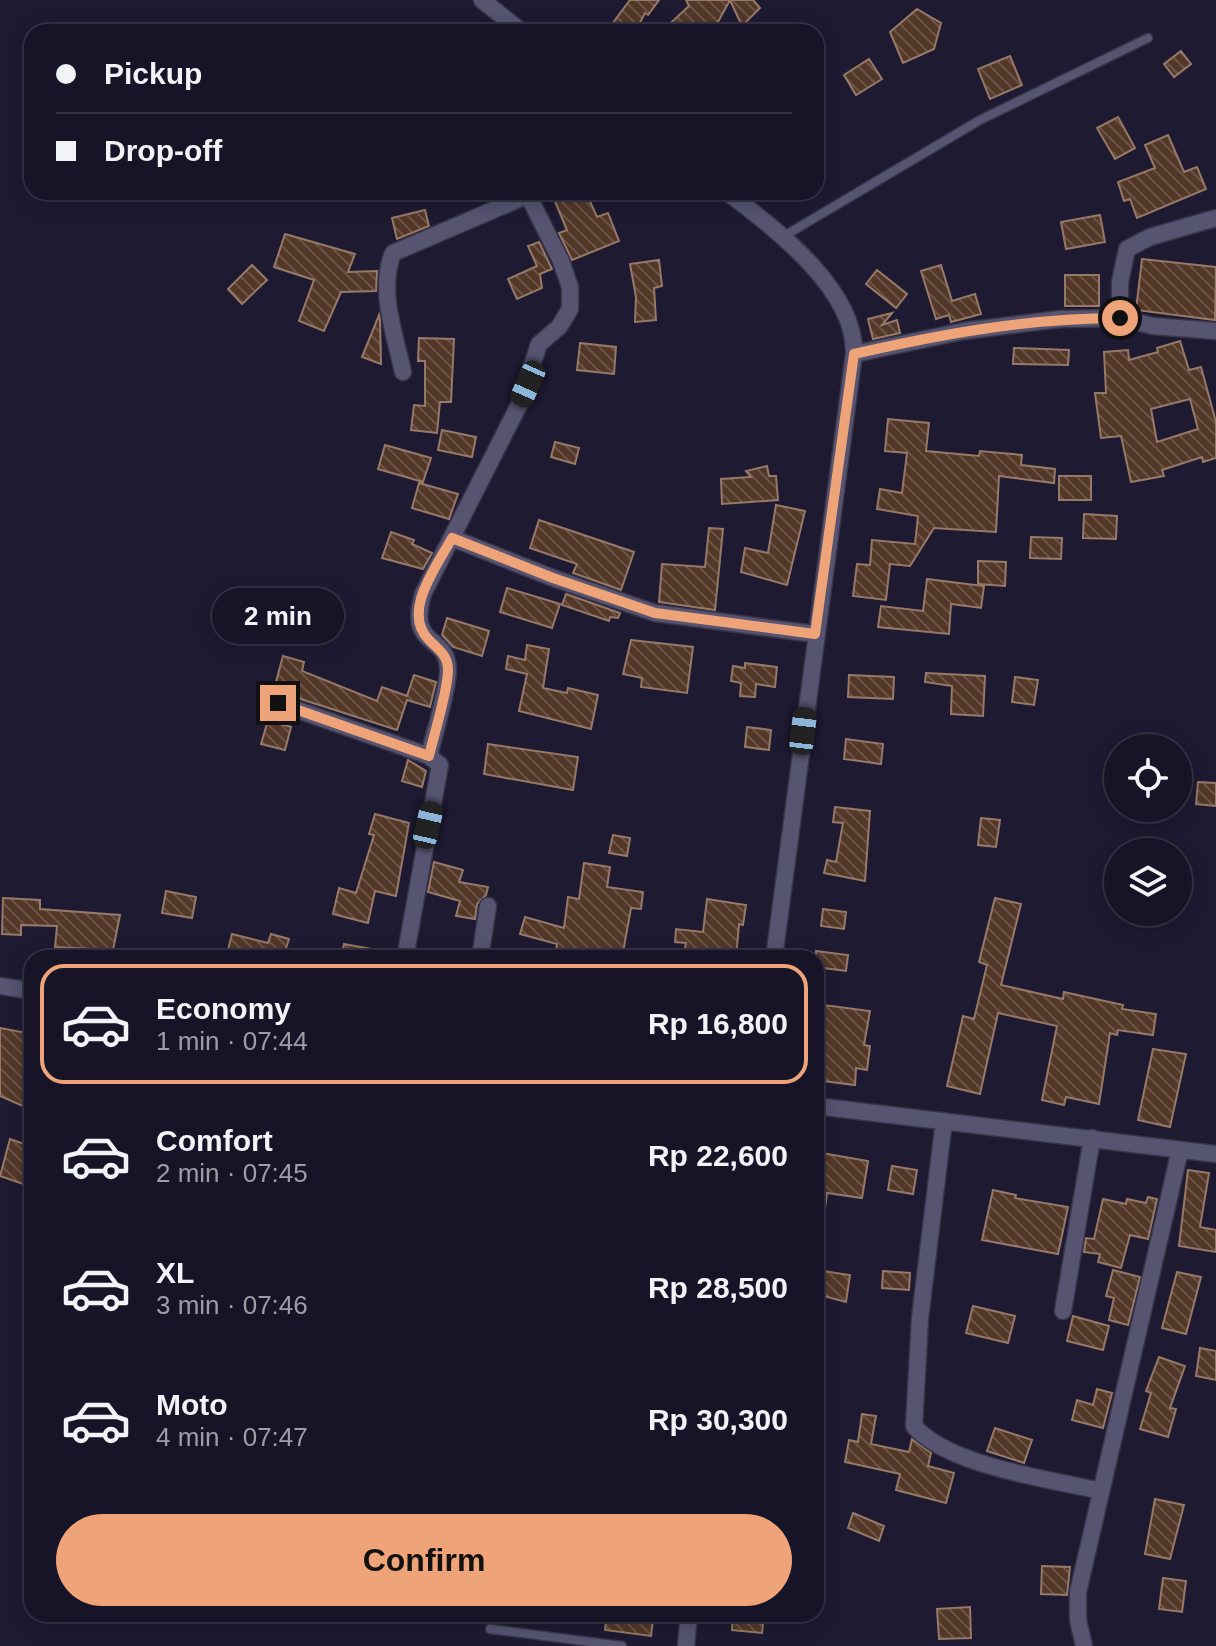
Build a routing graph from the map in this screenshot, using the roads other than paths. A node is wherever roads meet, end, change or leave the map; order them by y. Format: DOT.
graph roads {
  1 [pos="482,0"];
  2 [pos="512,24"];
  3 [pos="1148,38"];
  4 [pos="518,200"];
  5 [pos="535,200"];
  6 [pos="737,200"];
  7 [pos="1216,218"];
  8 [pos="783,237"];
  9 [pos="1120,318"];
  10 [pos="1216,331"];
  11 [pos="854,354"];
  12 [pos="403,372"];
  13 [pos="452,538"];
  14 [pos="815,634"];
  15 [pos="278,703"];
  16 [pos="429,756"];
  17 [pos="488,906"];
  18 [pos="406,950"];
  19 [pos="481,950"];
  20 [pos="775,950"];
  21 [pos="0,986"];
  22 [pos="24,990"];
  23 [pos="824,1107"];
  24 [pos="944,1121"];
  25 [pos="1092,1138"];
  26 [pos="1180,1150"];
  27 [pos="1216,1154"];
  28 [pos="1063,1311"];
  29 [pos="1101,1491"];
  30 [pos="688,1622"];
  31 [pos="490,1629"];
  32 [pos="622,1646"];
  33 [pos="686,1646"];
  34 [pos="1084,1646"];
  1 -- 2 [label="street"];
  3 -- 8 [label="lane"];
  4 -- 12 [label="street"];
  5 -- 13 [label="street"];
  6 -- 8 [label="street"];
  7 -- 9 [label="street"];
  8 -- 11 [label="street"];
  9 -- 10 [label="street"];
  9 -- 11 [label="street"];
  11 -- 14 [label="street"];
  13 -- 14 [label="street"];
  13 -- 16 [label="street"];
  14 -- 20 [label="street"];
  15 -- 16 [label="street"];
  16 -- 18 [label="street"];
  17 -- 19 [label="street"];
  21 -- 22 [label="street"];
  23 -- 24 [label="street"];
  24 -- 25 [label="street"];
  24 -- 29 [label="street"];
  25 -- 26 [label="street"];
  25 -- 28 [label="street"];
  26 -- 27 [label="street"];
  26 -- 29 [label="street"];
  29 -- 34 [label="street"];
  30 -- 33 [label="street"];
  31 -- 32 [label="lane"];
}
